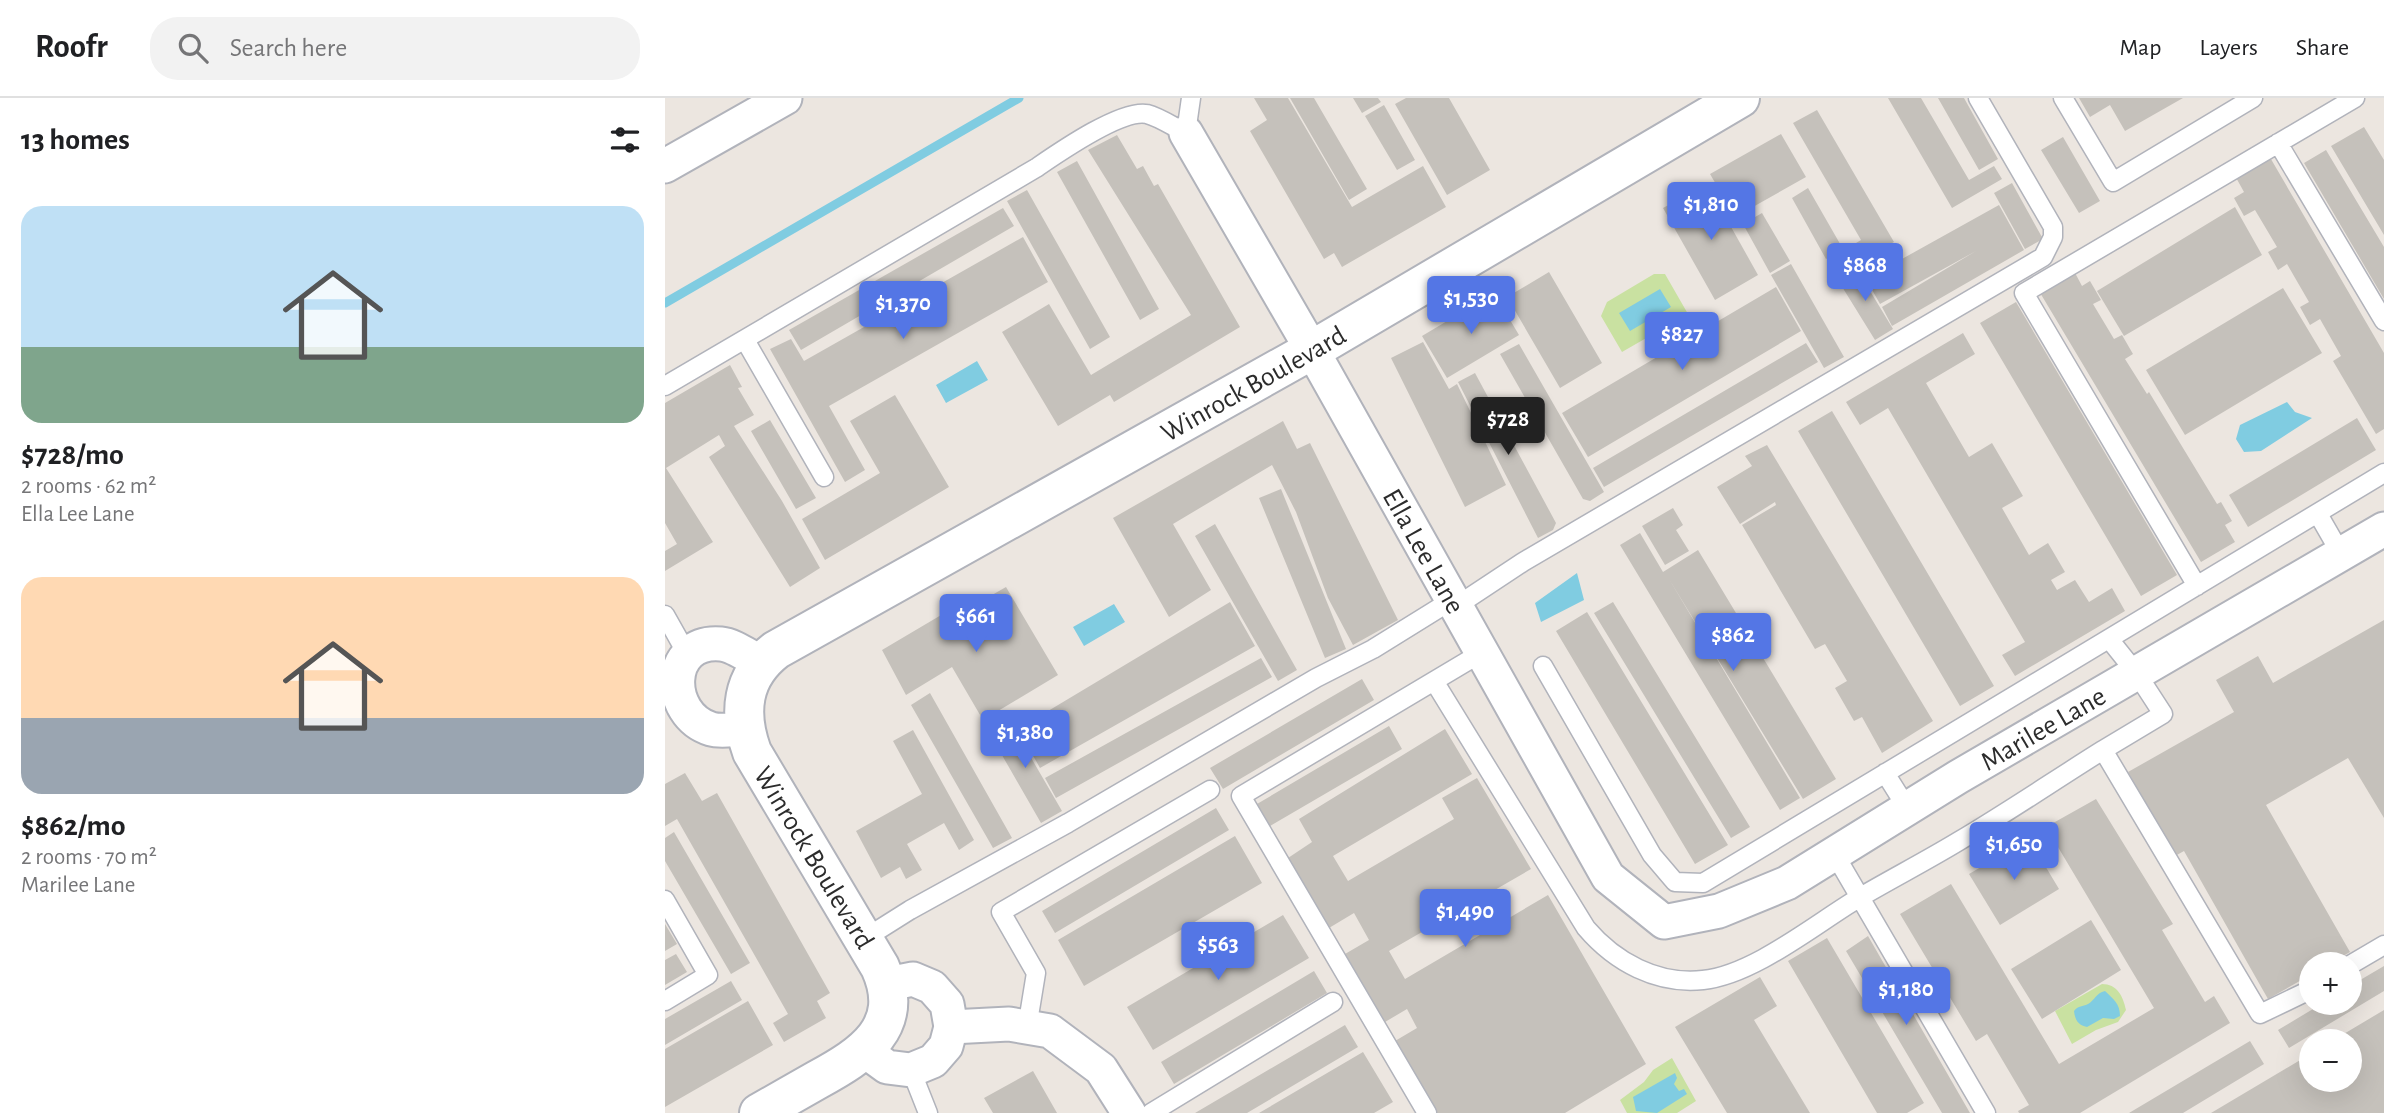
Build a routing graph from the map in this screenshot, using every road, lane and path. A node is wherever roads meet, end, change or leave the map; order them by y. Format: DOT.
graph roads {
  1 [pos="1191,98"];
  2 [pos="1741,98"];
  3 [pos="1978,98"];
  4 [pos="2063,98"];
  5 [pos="2253,98"];
  6 [pos="2355,98"];
  7 [pos="772,101"];
  8 [pos="1186,133"];
  9 [pos="2278,143"];
  10 [pos="665,166"];
  11 [pos="2384,321"];
  12 [pos="745,341"];
  13 [pos="1312,350"];
  14 [pos="665,386"];
  15 [pos="2384,472"];
  16 [pos="824,478"];
  17 [pos="2318,514"];
  18 [pos="2384,529"];
  19 [pos="2341,554"];
  20 [pos="2197,586"];
  21 [pos="1454,603"];
  22 [pos="665,615"];
  23 [pos="2109,639"];
  24 [pos="1481,653"];
  25 [pos="688,654"];
  26 [pos="760,662"];
  27 [pos="1543,666"];
  28 [pos="2137,674"];
  29 [pos="1434,681"];
  30 [pos="668,682"];
  31 [pos="744,729"];
  32 [pos="2103,750"];
  33 [pos="1885,773"];
  34 [pos="1210,790"];
  35 [pos="1907,807"];
  36 [pos="1834,853"];
  37 [pos="1860,898"];
  38 [pos="665,900"];
  39 [pos="1699,915"];
  40 [pos="864,939"];
  41 [pos="2384,945"];
  42 [pos="2362,958"];
  43 [pos="888,984"];
  44 [pos="2299,995"];
  45 [pos="665,1001"];
  46 [pos="1333,1002"];
  47 [pos="951,1027"];
  48 [pos="1027,1028"];
  49 [pos="865,1051"];
  50 [pos="911,1070"];
  51 [pos="759,1113"];
  52 [pos="928,1113"];
  53 [pos="1129,1113"];
  54 [pos="1150,1113"];
  55 [pos="1427,1113"];
  56 [pos="1986,1113"];
  1 -- 8 [label="lane"];
  2 -- 13 [label="street, Winrock Boulevard"];
  3 -- 21 [label="lane"];
  4 -- 5 [label="lane"];
  6 -- 9 [label="lane"];
  7 -- 10 [label="street"];
  8 -- 12 [label="lane"];
  8 -- 13 [label="street, Ella Lee Lane"];
  9 -- 11 [label="lane"];
  9 -- 20 [label="lane"];
  12 -- 14 [label="lane"];
  12 -- 16 [label="lane"];
  13 -- 21 [label="street, Ella Lee Lane"];
  13 -- 26 [label="street, Winrock Boulevard"];
  15 -- 17 [label="lane"];
  17 -- 19 [label="lane"];
  17 -- 20 [label="lane"];
  18 -- 19 [label="street, Marilee Lane"];
  19 -- 28 [label="street, Marilee Lane"];
  20 -- 23 [label="lane"];
  21 -- 24 [label="street, Ella Lee Lane"];
  21 -- 40 [label="lane"];
  22 -- 25 [label="lane"];
  23 -- 28 [label="lane"];
  23 -- 33 [label="lane"];
  24 -- 29 [label="lane"];
  24 -- 39 [label="street, Ella Lee Lane"];
  25 -- 26 [label="street"];
  25 -- 30 [label="street"];
  26 -- 31 [label="street, Winrock Boulevard"];
  27 -- 33 [label="lane"];
  28 -- 32 [label="lane"];
  28 -- 35 [label="street, Marilee Lane"];
  29 -- 37 [label="lane"];
  29 -- 55 [label="lane"];
  30 -- 31 [label="street"];
  31 -- 40 [label="street, Winrock Boulevard"];
  32 -- 37 [label="lane"];
  32 -- 44 [label="lane"];
  33 -- 35 [label="lane"];
  34 -- 48 [label="lane"];
  35 -- 36 [label="street, Marilee Lane"];
  36 -- 37 [label="lane"];
  36 -- 39 [label="street, Marilee Lane"];
  37 -- 56 [label="lane"];
  38 -- 45 [label="lane"];
  40 -- 43 [label="street, Winrock Boulevard"];
  41 -- 42 [label="lane"];
  43 -- 47 [label="street"];
  43 -- 49 [label="street"];
  46 -- 54 [label="lane"];
  47 -- 48 [label="street"];
  47 -- 50 [label="street"];
  48 -- 53 [label="street"];
  49 -- 50 [label="street"];
  49 -- 51 [label="street"];
  50 -- 52 [label="lane"];
}
